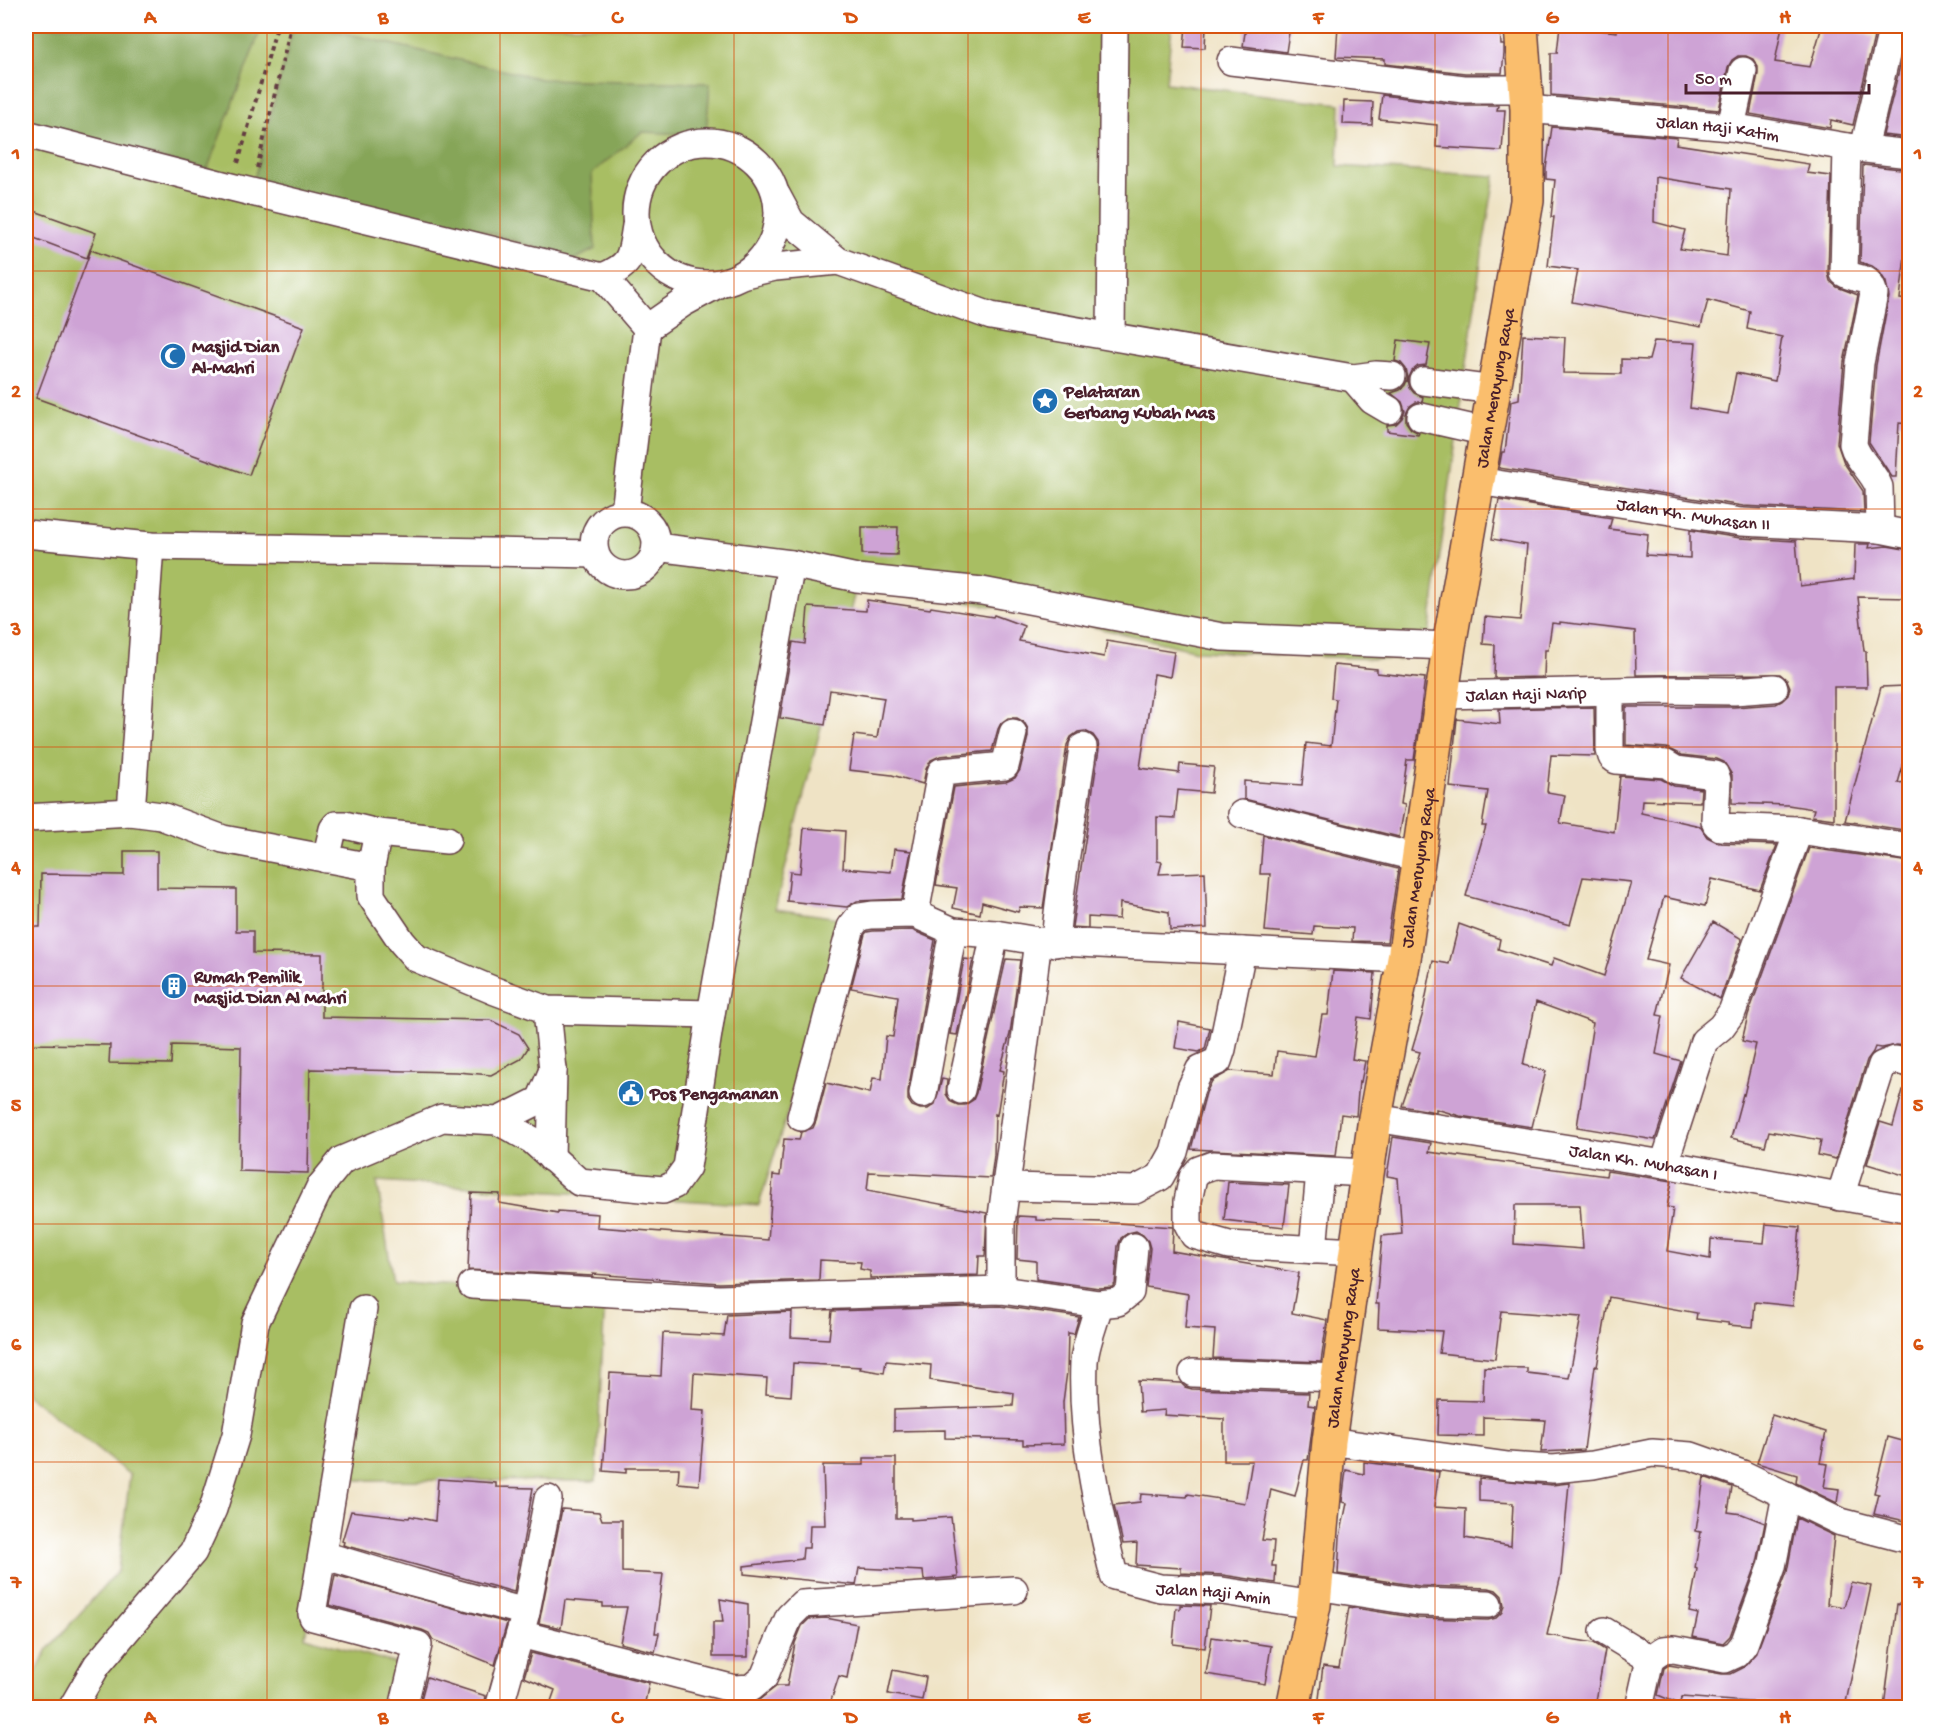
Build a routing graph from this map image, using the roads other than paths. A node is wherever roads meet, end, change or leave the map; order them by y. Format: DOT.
graph roads {
  1 [pos="1114,26"];
  2 [pos="1521,26"];
  3 [pos="1893,26"];
  4 [pos="1231,61"];
  5 [pos="1743,71"];
  6 [pos="1526,99"];
  7 [pos="1731,128"];
  8 [pos="26,134"];
  9 [pos="1856,147"];
  10 [pos="1910,154"];
  11 [pos="777,196"];
  12 [pos="636,226"];
  13 [pos="838,261"];
  14 [pos="745,274"];
  15 [pos="603,278"];
  16 [pos="719,283"];
  17 [pos="647,328"];
  18 [pos="1110,336"];
  19 [pos="1392,376"];
  20 [pos="1353,378"];
  21 [pos="1424,381"];
  22 [pos="1494,390"];
  23 [pos="1389,410"];
  24 [pos="1421,417"];
  25 [pos="1487,432"];
  26 [pos="1478,481"];
  27 [pos="625,512"];
  28 [pos="1880,529"];
  29 [pos="26,534"];
  30 [pos="1910,534"];
  31 [pos="150,546"];
  32 [pos="656,547"];
  33 [pos="595,554"];
  34 [pos="791,564"];
  35 [pos="1449,646"];
  36 [pos="1774,688"];
  37 [pos="1610,693"];
  38 [pos="1442,695"];
  39 [pos="1013,733"];
  40 [pos="1083,747"];
  41 [pos="131,812"];
  42 [pos="1242,814"];
  43 [pos="26,818"];
  44 [pos="1799,830"];
  45 [pos="378,833"];
  46 [pos="447,840"];
  47 [pos="1910,847"];
  48 [pos="1419,858"];
  49 [pos="326,859"];
  50 [pos="371,867"];
  51 [pos="915,914"];
  52 [pos="953,931"];
  53 [pos="994,934"];
  54 [pos="1046,942"];
  55 [pos="1242,951"];
  56 [pos="1404,959"];
  57 [pos="547,1010"];
  58 [pos="711,1014"];
  59 [pos="1910,1063"];
  60 [pos="553,1070"];
  61 [pos="961,1090"];
  62 [pos="923,1094"];
  63 [pos="801,1117"];
  64 [pos="1375,1118"];
  65 [pos="498,1121"];
  66 [pos="551,1158"];
  67 [pos="1664,1164"];
  68 [pos="1320,1171"];
  69 [pos="1367,1173"];
  70 [pos="1006,1187"];
  71 [pos="1840,1197"];
  72 [pos="1910,1209"];
  73 [pos="1134,1247"];
  74 [pos="1313,1250"];
  75 [pos="1356,1252"];
  76 [pos="472,1285"];
  77 [pos="1001,1290"];
  78 [pos="1099,1304"];
  79 [pos="363,1309"];
  80 [pos="1193,1373"];
  81 [pos="1340,1378"];
  82 [pos="1329,1441"];
  83 [pos="1786,1495"];
  84 [pos="548,1499"];
  85 [pos="1910,1540"];
  86 [pos="323,1555"];
  87 [pos="1014,1590"];
  88 [pos="1315,1596"];
  89 [pos="1488,1604"];
  90 [pos="523,1623"];
  91 [pos="1604,1631"];
  92 [pos="1650,1659"];
  93 [pos="751,1698"];
  94 [pos="72,1707"];
  95 [pos="403,1707"];
  96 [pos="499,1707"];
  97 [pos="1293,1707"];
  98 [pos="1639,1707"];
  1 -- 18 [label="street"];
  2 -- 6 [label="main road, Jalan Meruyung Raya"];
  3 -- 9 [label="street"];
  4 -- 6 [label="street, Jalan Haji Katim"];
  5 -- 7 [label="street"];
  6 -- 7 [label="street, Jalan Haji Katim"];
  6 -- 22 [label="main road, Jalan Meruyung Raya"];
  7 -- 9 [label="street, Jalan Haji Katim"];
  8 -- 15 [label="street"];
  9 -- 10 [label="street, Jalan Haji Katim"];
  9 -- 28 [label="street"];
  11 -- 12 [label="street"];
  11 -- 13 [label="street"];
  11 -- 14 [label="street"];
  12 -- 15 [label="street"];
  12 -- 16 [label="street"];
  13 -- 14 [label="street"];
  13 -- 18 [label="street"];
  14 -- 16 [label="street"];
  15 -- 17 [label="street"];
  16 -- 17 [label="street"];
  17 -- 27 [label="street"];
  18 -- 20 [label="street"];
  19 -- 20 [label="street"];
  20 -- 23 [label="street"];
  21 -- 22 [label="street"];
  22 -- 25 [label="main road, Jalan Meruyung Raya"];
  24 -- 25 [label="street"];
  25 -- 26 [label="main road, Jalan Meruyung Raya"];
  26 -- 28 [label="street, Jalan Kh. Muhasan II"];
  26 -- 35 [label="main road, Jalan Meruyung Raya"];
  27 -- 32 [label="street"];
  27 -- 33 [label="street"];
  28 -- 30 [label="street, Jalan Kh. Muhasan II"];
  29 -- 31 [label="street"];
  31 -- 33 [label="street"];
  31 -- 41 [label="street"];
  32 -- 33 [label="street"];
  32 -- 34 [label="street"];
  34 -- 35 [label="street"];
  34 -- 58 [label="street"];
  35 -- 38 [label="main road, Jalan Meruyung Raya"];
  36 -- 37 [label="street, Jalan Haji Narip"];
  37 -- 38 [label="street, Jalan Haji Narip"];
  37 -- 44 [label="street"];
  38 -- 48 [label="main road, Jalan Meruyung Raya"];
  39 -- 51 [label="street"];
  40 -- 54 [label="street"];
  41 -- 43 [label="street"];
  41 -- 49 [label="street"];
  42 -- 48 [label="street"];
  44 -- 47 [label="street"];
  44 -- 67 [label="street"];
  45 -- 46 [label="street"];
  45 -- 49 [label="street"];
  45 -- 50 [label="street"];
  48 -- 56 [label="main road, Jalan Meruyung Raya"];
  49 -- 50 [label="street"];
  50 -- 57 [label="street"];
  51 -- 52 [label="street"];
  51 -- 63 [label="street"];
  52 -- 53 [label="street"];
  52 -- 62 [label="street"];
  53 -- 54 [label="street"];
  53 -- 61 [label="street"];
  54 -- 55 [label="street"];
  54 -- 70 [label="street"];
  55 -- 56 [label="street"];
  55 -- 70 [label="street"];
  56 -- 64 [label="main road, Jalan Meruyung Raya"];
  57 -- 58 [label="street"];
  57 -- 60 [label="street"];
  58 -- 66 [label="street"];
  59 -- 71 [label="street"];
  60 -- 65 [label="street"];
  60 -- 66 [label="street"];
  64 -- 67 [label="street, Jalan Kh. Muhasan I"];
  64 -- 69 [label="main road, Jalan Meruyung Raya"];
  65 -- 66 [label="street"];
  65 -- 94 [label="street"];
  67 -- 71 [label="street, Jalan Kh. Muhasan I"];
  68 -- 69 [label="street"];
  68 -- 74 [label="street"];
  68 -- 74 [label="street"];
  69 -- 75 [label="main road, Jalan Meruyung Raya"];
  70 -- 77 [label="street"];
  71 -- 72 [label="street, Jalan Kh. Muhasan I"];
  73 -- 78 [label="street"];
  74 -- 75 [label="street"];
  75 -- 81 [label="main road, Jalan Meruyung Raya"];
  76 -- 77 [label="street"];
  77 -- 78 [label="street"];
  78 -- 88 [label="street, Jalan Haji Amin"];
  79 -- 86 [label="street"];
  80 -- 81 [label="street"];
  81 -- 82 [label="main road, Jalan Meruyung Raya"];
  82 -- 83 [label="street"];
  82 -- 88 [label="main road, Jalan Meruyung Raya"];
  83 -- 85 [label="street"];
  83 -- 92 [label="street"];
  84 -- 90 [label="street"];
  86 -- 90 [label="street"];
  86 -- 95 [label="street"];
  87 -- 93 [label="street"];
  88 -- 89 [label="street, Jalan Haji Amin"];
  88 -- 97 [label="main road, Jalan Meruyung Raya"];
  90 -- 93 [label="street"];
  90 -- 96 [label="street"];
  91 -- 92 [label="street"];
  92 -- 98 [label="street"];
}
